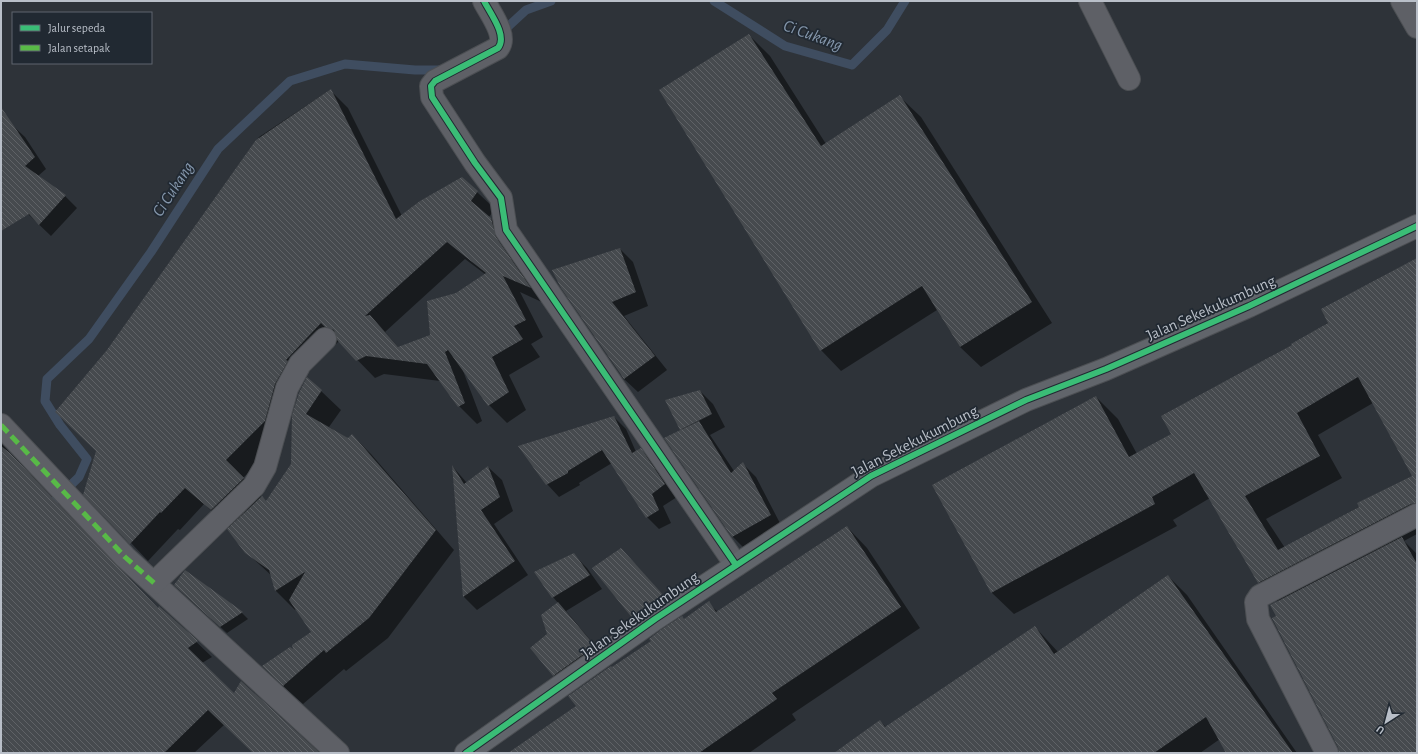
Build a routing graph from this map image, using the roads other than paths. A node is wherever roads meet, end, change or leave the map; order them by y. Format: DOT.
graph roads {
  1 [pos="484,1"];
  2 [pos="1090,1"];
  3 [pos="1402,1"];
  4 [pos="1417,27"];
  5 [pos="1129,79"];
  6 [pos="1417,226"];
  7 [pos="325,339"];
  8 [pos="1,424"];
  9 [pos="1417,514"];
  10 [pos="736,565"];
  11 [pos="154,583"];
  12 [pos="338,753"];
  13 [pos="466,753"];
  14 [pos="1328,753"];
  1 -- 10 [label="street"];
  2 -- 5 [label="street"];
  3 -- 4 [label="street"];
  6 -- 10 [label="street, Jalan Sekekukumbung"];
  7 -- 11 [label="street"];
  8 -- 11 [label="street"];
  9 -- 14 [label="street"];
  10 -- 13 [label="street, Jalan Sekekukumbung"];
  11 -- 12 [label="street"];
}
